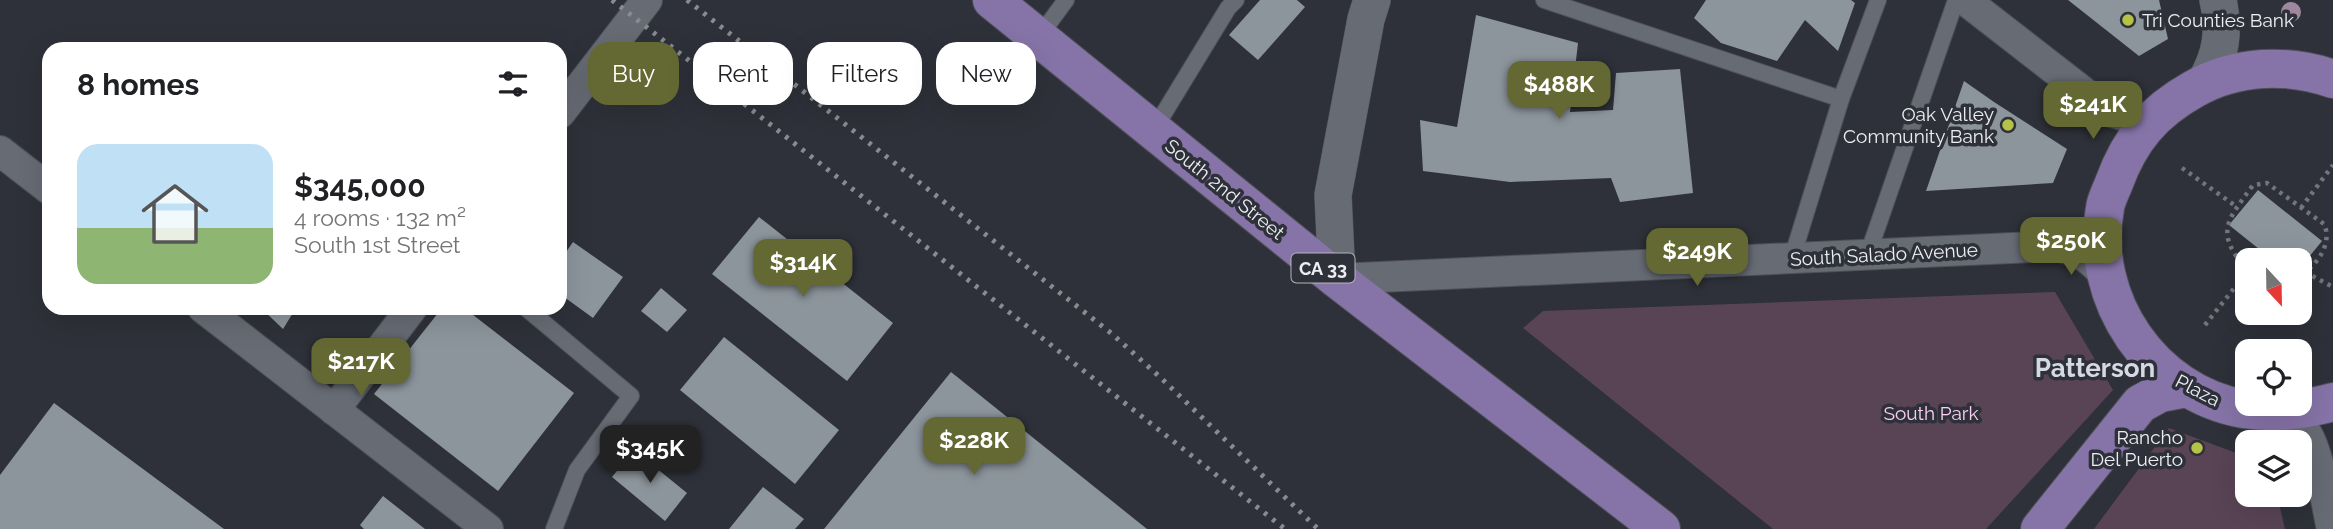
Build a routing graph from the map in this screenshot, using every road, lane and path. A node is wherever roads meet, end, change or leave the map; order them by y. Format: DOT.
graph roads {
  1 [pos="647,0"];
  2 [pos="992,0"];
  3 [pos="1066,0"];
  4 [pos="1236,0"];
  5 [pos="1372,0"];
  6 [pos="1544,0"];
  7 [pos="1878,0"];
  8 [pos="1956,0"];
  9 [pos="1965,0"];
  10 [pos="2220,10"];
  11 [pos="1038,38"];
  12 [pos="2260,69"];
  13 [pos="2333,79"];
  14 [pos="2205,83"];
  15 [pos="1841,99"];
  16 [pos="567,104"];
  17 [pos="2099,105"];
  18 [pos="2154,117"];
  19 [pos="1153,131"];
  20 [pos="0,151"];
  21 [pos="2123,160"];
  22 [pos="2333,165"];
  23 [pos="2182,169"];
  24 [pos="42,184"];
  25 [pos="2105,207"];
  26 [pos="2237,207"];
  27 [pos="2301,208"];
  28 [pos="2055,246"];
  29 [pos="1868,254"];
  30 [pos="2235,256"];
  31 [pos="1792,258"];
  32 [pos="2312,265"];
  33 [pos="2106,277"];
  34 [pos="2312,278"];
  35 [pos="1336,279"];
  36 [pos="2235,286"];
  37 [pos="2333,287"];
  38 [pos="212,315"];
  39 [pos="407,315"];
  40 [pos="534,315"];
  41 [pos="2205,325"];
  42 [pos="2143,350"];
  43 [pos="2186,388"];
  44 [pos="2333,402"];
  45 [pos="2140,404"];
  46 [pos="2235,407"];
  47 [pos="2312,408"];
  48 [pos="334,410"];
  49 [pos="2289,416"];
  50 [pos="2314,452"];
  51 [pos="488,529"];
  52 [pos="554,529"];
  53 [pos="1661,529"];
  54 [pos="2040,529"];
  55 [pos="2332,529"];
  1 -- 16 [label="street"];
  2 -- 11 [label="main road, South 2nd Street / CA 33"];
  3 -- 11 [label="lane"];
  4 -- 19 [label="lane"];
  5 -- 35 [label="street"];
  6 -- 15 [label="lane"];
  7 -- 15 [label="lane"];
  8 -- 29 [label="lane"];
  9 -- 17 [label="street"];
  10 -- 12 [label="street"];
  10 -- 14 [label="street"];
  11 -- 19 [label="main road, South 2nd Street / CA 33"];
  12 -- 13 [label="main road, Plaza"];
  12 -- 14 [label="main road, Plaza"];
  14 -- 18 [label="main road, Plaza"];
  15 -- 31 [label="lane"];
  17 -- 18 [label="street"];
  17 -- 21 [label="street"];
  18 -- 21 [label="main road, Plaza"];
  19 -- 35 [label="main road, South 2nd Street / CA 33"];
  20 -- 24 [label="street"];
  21 -- 25 [label="main road, Plaza"];
  22 -- 27 [label="path"];
  23 -- 26 [label="path"];
  25 -- 28 [label="street, South Salado Avenue"];
  25 -- 33 [label="main road, Plaza"];
  26 -- 27 [label="path"];
  26 -- 30 [label="path"];
  27 -- 32 [label="path"];
  28 -- 29 [label="street, South Salado Avenue"];
  28 -- 33 [label="street, South Salado Avenue"];
  29 -- 31 [label="street, South Salado Avenue"];
  31 -- 35 [label="street, South Salado Avenue"];
  33 -- 42 [label="main road, Plaza"];
  34 -- 37 [label="path"];
  35 -- 53 [label="main road, South 2nd Street / CA 33"];
  36 -- 41 [label="path"];
  38 -- 48 [label="street"];
  39 -- 48 [label="street"];
  40 -- 52 [label="lane"];
  42 -- 43 [label="main road, Plaza"];
  42 -- 45 [label="main road"];
  43 -- 45 [label="main road"];
  43 -- 46 [label="main road, Plaza"];
  44 -- 47 [label="main road, Plaza"];
  44 -- 50 [label="street"];
  45 -- 54 [label="main road"];
  48 -- 51 [label="street"];
  49 -- 50 [label="street"];
  50 -- 55 [label="street"];
}
